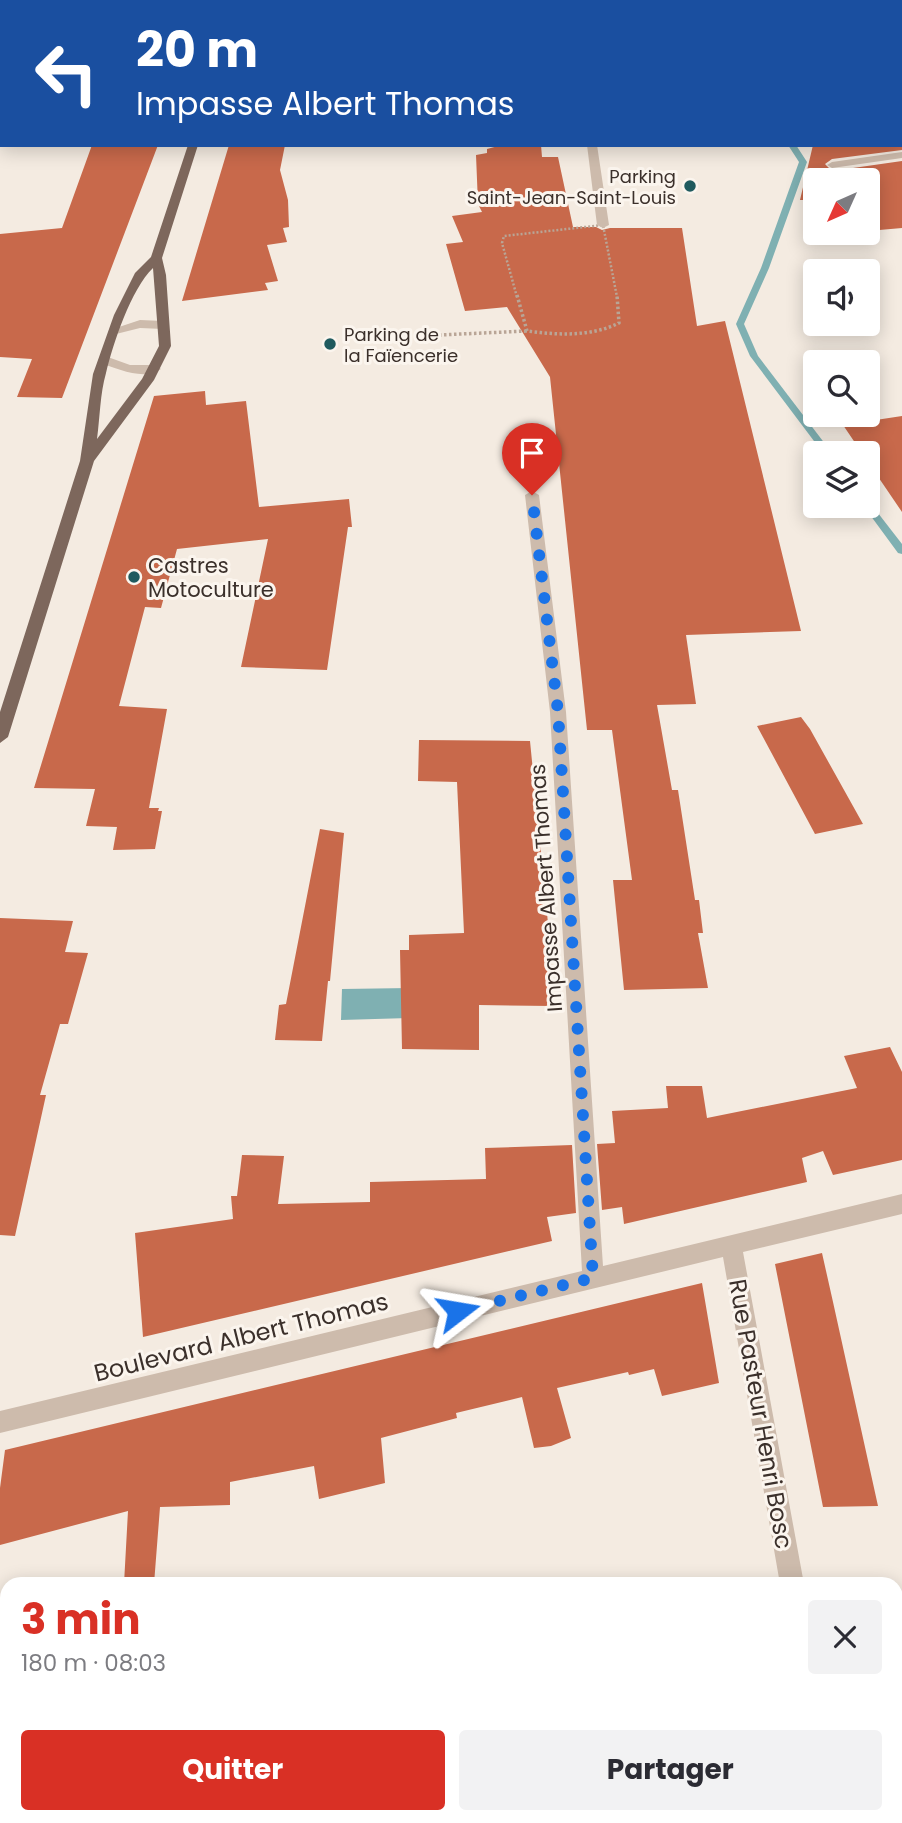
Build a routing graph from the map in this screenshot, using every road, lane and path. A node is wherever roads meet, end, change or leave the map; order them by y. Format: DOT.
graph roads {
  1 [pos="192,147"];
  2 [pos="592,147"];
  3 [pos="902,155"];
  4 [pos="832,165"];
  5 [pos="603,225"];
  6 [pos="156,258"];
  7 [pos="163,325"];
  8 [pos="116,330"];
  9 [pos="527,331"];
  10 [pos="439,335"];
  11 [pos="105,360"];
  12 [pos="155,369"];
  13 [pos="87,461"];
  14 [pos="532,495"];
  15 [pos="0,737"];
  16 [pos="902,1204"];
  17 [pos="731,1245"];
  18 [pos="593,1278"];
  19 [pos="0,1422"];
  20 [pos="791,1577"];
  1 -- 6 [label="main road"];
  2 -- 5 [label="street"];
  3 -- 4 [label="street"];
  5 -- 9 [label="path"];
  5 -- 9 [label="path"];
  6 -- 7 [label="main road"];
  6 -- 8 [label="main road"];
  7 -- 8 [label="street"];
  7 -- 12 [label="main road"];
  8 -- 11 [label="main road"];
  9 -- 10 [label="path"];
  11 -- 12 [label="street"];
  11 -- 13 [label="main road"];
  12 -- 13 [label="main road"];
  13 -- 15 [label="main road"];
  14 -- 18 [label="street, Impasse Albert Thomas"];
  16 -- 17 [label="street, Boulevard Albert Thomas"];
  17 -- 18 [label="street, Boulevard Albert Thomas"];
  17 -- 20 [label="street, Rue Pasteur Henri Bosc"];
  18 -- 19 [label="street, Boulevard Albert Thomas"];
}
